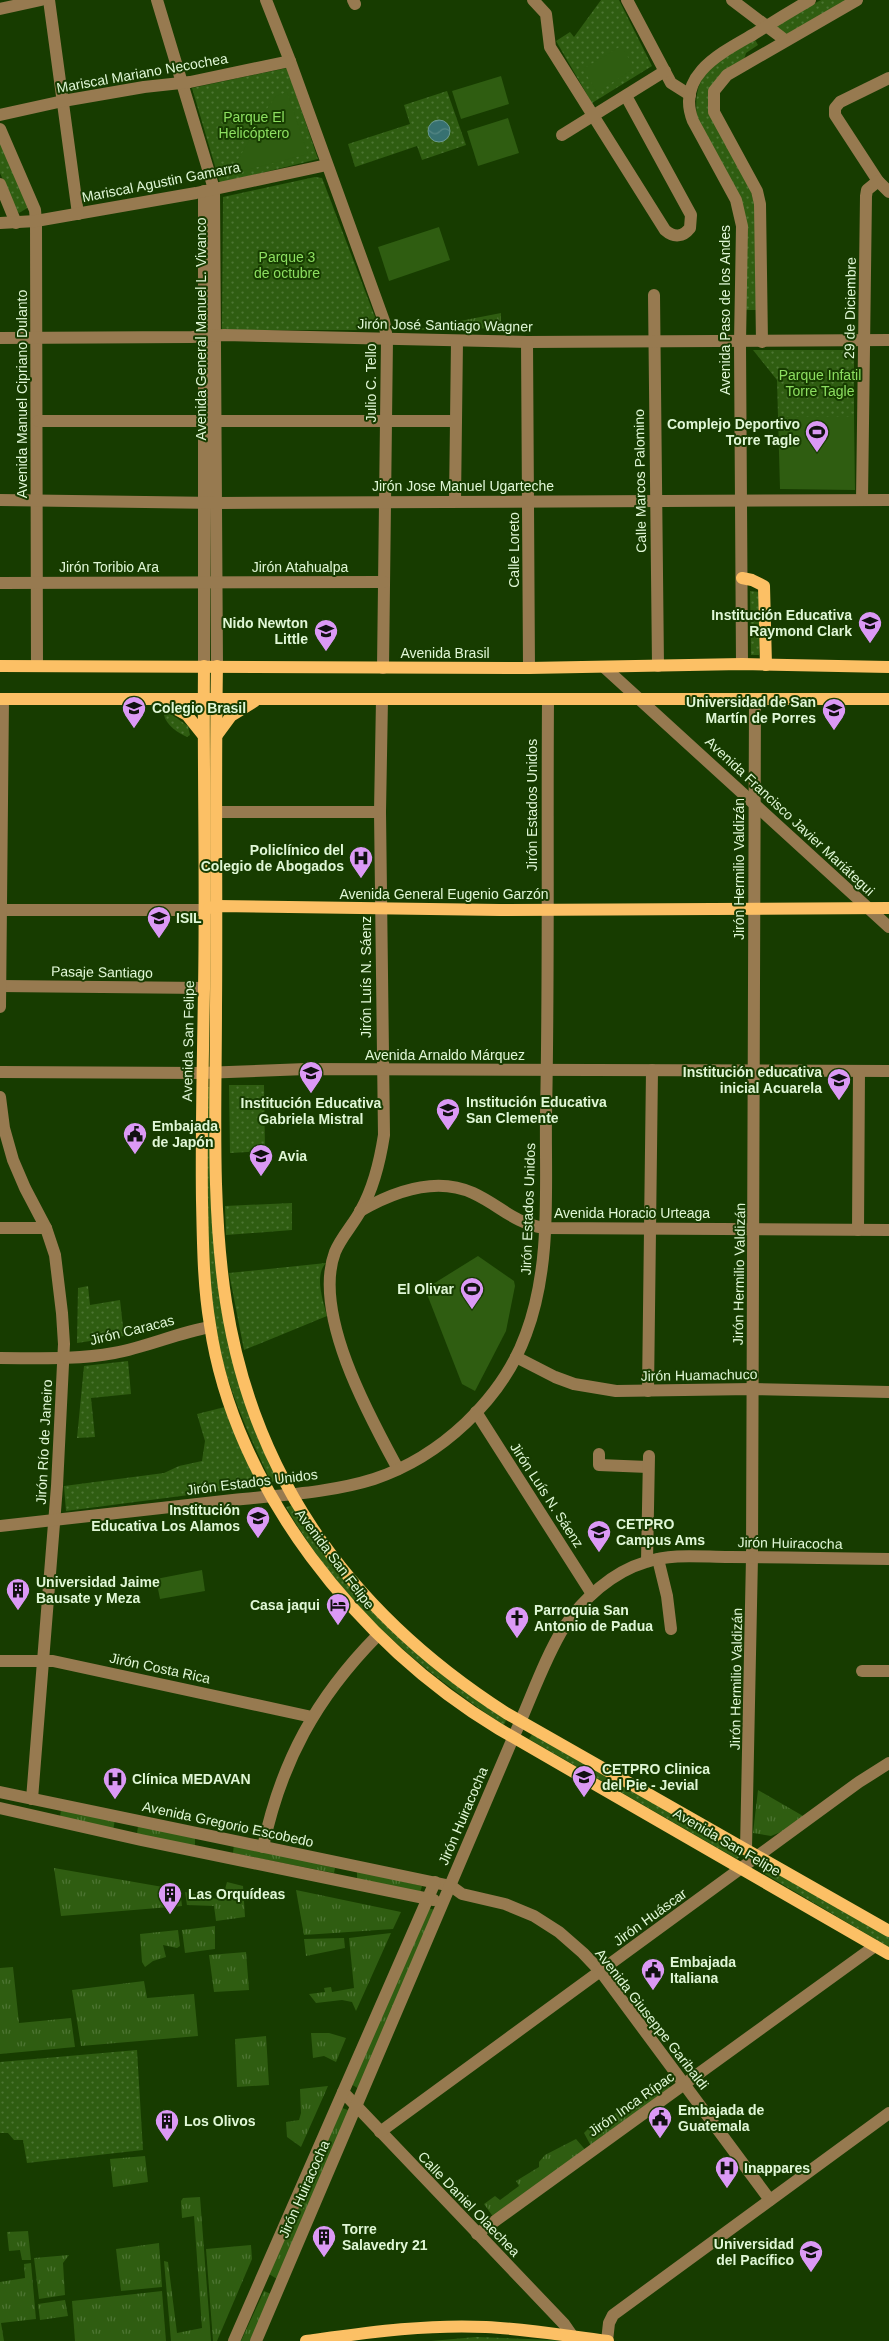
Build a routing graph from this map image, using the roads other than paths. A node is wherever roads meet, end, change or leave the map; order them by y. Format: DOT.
graph roads {
  1 [pos="41,0"];
  2 [pos="48,0"];
  3 [pos="157,0"];
  4 [pos="266,0"];
  5 [pos="533,0"];
  6 [pos="628,0"];
  7 [pos="732,0"];
  8 [pos="810,0"];
  9 [pos="857,0"];
  10 [pos="0,9"];
  11 [pos="767,26"];
  12 [pos="786,40"];
  13 [pos="290,61"];
  14 [pos="665,71"];
  15 [pos="889,78"];
  16 [pos="183,82"];
  17 [pos="690,95"];
  18 [pos="626,96"];
  19 [pos="63,101"];
  20 [pos="0,115"];
  21 [pos="594,115"];
  22 [pos="0,129"];
  23 [pos="562,134"];
  24 [pos="327,165"];
  25 [pos="878,181"];
  26 [pos="0,184"];
  27 [pos="209,190"];
  28 [pos="889,192"];
  29 [pos="78,214"];
  30 [pos="36,221"];
  31 [pos="0,223"];
  32 [pos="16,223"];
  33 [pos="654,295"];
  34 [pos="211,336"];
  35 [pos="0,338"];
  36 [pos="37,339"];
  37 [pos="387,339"];
  38 [pos="865,340"];
  39 [pos="889,340"];
  40 [pos="457,341"];
  41 [pos="527,342"];
  42 [pos="654,342"];
  43 [pos="762,342"];
  44 [pos="740,343"];
  45 [pos="38,421"];
  46 [pos="211,421"];
  47 [pos="386,421"];
  48 [pos="456,421"];
  49 [pos="0,500"];
  50 [pos="655,500"];
  51 [pos="740,500"];
  52 [pos="862,500"];
  53 [pos="889,500"];
  54 [pos="37,501"];
  55 [pos="385,501"];
  56 [pos="455,501"];
  57 [pos="529,501"];
  58 [pos="211,503"];
  59 [pos="742,578"];
  60 [pos="37,582"];
  61 [pos="211,582"];
  62 [pos="384,582"];
  63 [pos="0,583"];
  64 [pos="742,664"];
  65 [pos="766,665"];
  66 [pos="0,666"];
  67 [pos="37,666"];
  68 [pos="204,666"];
  69 [pos="217,666"];
  70 [pos="604,666"];
  71 [pos="658,666"];
  72 [pos="889,667"];
  73 [pos="383,668"];
  74 [pos="529,668"];
  75 [pos="2,699"];
  76 [pos="382,699"];
  77 [pos="889,699"];
  78 [pos="155,700"];
  79 [pos="203,700"];
  80 [pos="260,700"];
  81 [pos="548,700"];
  82 [pos="642,700"];
  83 [pos="755,700"];
  84 [pos="216,701"];
  85 [pos="203,735"];
  86 [pos="217,735"];
  87 [pos="753,801"];
  88 [pos="217,812"];
  89 [pos="380,812"];
  90 [pos="1,854"];
  91 [pos="217,906"];
  92 [pos="868,908"];
  93 [pos="889,908"];
  94 [pos="381,909"];
  95 [pos="754,909"];
  96 [pos="1,910"];
  97 [pos="204,910"];
  98 [pos="547,910"];
  99 [pos="889,927"];
  100 [pos="0,986"];
  101 [pos="204,988"];
  102 [pos="0,1007"];
  103 [pos="382,1070"];
  104 [pos="547,1070"];
  105 [pos="652,1070"];
  106 [pos="755,1071"];
  107 [pos="859,1071"];
  108 [pos="889,1071"];
  109 [pos="0,1072"];
  110 [pos="216,1072"];
  111 [pos="202,1073"];
  112 [pos="0,1097"];
  113 [pos="360,1211"];
  114 [pos="0,1228"];
  115 [pos="46,1228"];
  116 [pos="544,1228"];
  117 [pos="650,1228"];
  118 [pos="754,1229"];
  119 [pos="858,1230"];
  120 [pos="889,1230"];
  121 [pos="210,1327"];
  122 [pos="516,1356"];
  123 [pos="0,1358"];
  124 [pos="63,1358"];
  125 [pos="752,1390"];
  126 [pos="648,1391"];
  127 [pos="889,1392"];
  128 [pos="476,1412"];
  129 [pos="599,1454"];
  130 [pos="398,1468"];
  131 [pos="291,1494"];
  132 [pos="272,1496"];
  133 [pos="54,1520"];
  134 [pos="0,1526"];
  135 [pos="752,1557"];
  136 [pos="889,1559"];
  137 [pos="652,1560"];
  138 [pos="592,1594"];
  139 [pos="671,1629"];
  140 [pos="377,1636"];
  141 [pos="0,1660"];
  142 [pos="42,1660"];
  143 [pos="862,1671"];
  144 [pos="889,1671"];
  145 [pos="312,1717"];
  146 [pos="521,1721"];
  147 [pos="514,1738"];
  148 [pos="889,1763"];
  149 [pos="0,1792"];
  150 [pos="32,1799"];
  151 [pos="0,1808"];
  152 [pos="129,1819"];
  153 [pos="146,1822"];
  154 [pos="126,1836"];
  155 [pos="141,1840"];
  156 [pos="263,1847"];
  157 [pos="746,1849"];
  158 [pos="759,1856"];
  159 [pos="742,1868"];
  160 [pos="435,1882"];
  161 [pos="450,1886"];
  162 [pos="427,1898"];
  163 [pos="444,1902"];
  164 [pos="889,1931"];
  165 [pos="875,1946"];
  166 [pos="889,1954"];
  167 [pos="397,1968"];
  168 [pos="601,1972"];
  169 [pos="414,1974"];
  170 [pos="685,2085"];
  171 [pos="343,2092"];
  172 [pos="357,2107"];
  173 [pos="889,2113"];
  174 [pos="380,2132"];
  175 [pos="770,2200"];
  176 [pos="477,2234"];
  177 [pos="262,2280"];
  178 [pos="277,2288"];
  179 [pos="573,2336"];
  180 [pos="592,2340"];
  181 [pos="234,2341"];
  182 [pos="256,2341"];
  183 [pos="306,2341"];
  184 [pos="607,2341"];
  1 -- 10 [label="street"];
  2 -- 19 [label="street"];
  3 -- 16 [label="street, Avenida General Manuel L. Vivanco"];
  4 -- 13 [label="street, Julio C. Tello"];
  5 -- 21 [label="street"];
  6 -- 14 [label="street"];
  7 -- 11 [label="street"];
  8 -- 11 [label="street, Avenida Paso de los Andes"];
  9 -- 12 [label="street"];
  11 -- 12 [label="street"];
  11 -- 17 [label="street, Avenida Paso de los Andes"];
  12 -- 43 [label="street"];
  13 -- 16 [label="street, Mariscal Mariano Necochea"];
  13 -- 24 [label="street, Julio C. Tello"];
  14 -- 17 [label="street"];
  14 -- 18 [label="street"];
  15 -- 25 [label="street"];
  16 -- 19 [label="street, Mariscal Mariano Necochea"];
  16 -- 27 [label="street, Avenida General Manuel L. Vivanco"];
  17 -- 44 [label="street, Avenida Paso de los Andes"];
  18 -- 21 [label="street"];
  18 -- 21 [label="street"];
  19 -- 20 [label="street, Mariscal Mariano Necochea"];
  19 -- 29 [label="street"];
  21 -- 23 [label="street"];
  22 -- 30 [label="street, Avenida Manuel Cipriano Dulanto"];
  24 -- 27 [label="street, Mariscal Agustin Gamarra"];
  24 -- 37 [label="street, Julio C. Tello"];
  25 -- 28 [label="street"];
  25 -- 38 [label="street, 29 de Diciembre"];
  26 -- 32 [label="street"];
  27 -- 29 [label="street, Mariscal Agustin Gamarra"];
  27 -- 34 [label="street, Avenida General Manuel L. Vivanco"];
  29 -- 30 [label="street, Mariscal Agustin Gamarra"];
  30 -- 32 [label="street, Mariscal Agustin Gamarra"];
  30 -- 36 [label="street, Avenida Manuel Cipriano Dulanto"];
  31 -- 32 [label="street, Mariscal Agustin Gamarra"];
  33 -- 42 [label="street, Calle Marcos Palomino"];
  34 -- 36 [label="street, Jirón José Santiago Wagner"];
  34 -- 37 [label="street, Jirón José Santiago Wagner"];
  34 -- 46 [label="street, Avenida General Manuel L. Vivanco"];
  35 -- 36 [label="street, Jirón José Santiago Wagner"];
  36 -- 45 [label="street, Avenida Manuel Cipriano Dulanto"];
  37 -- 40 [label="street, Jirón José Santiago Wagner"];
  37 -- 47 [label="street, Julio C. Tello"];
  38 -- 39 [label="street, Jirón José Santiago Wagner"];
  38 -- 43 [label="street, Jirón José Santiago Wagner"];
  38 -- 52 [label="street, 29 de Diciembre"];
  40 -- 41 [label="street, Jirón José Santiago Wagner"];
  40 -- 48 [label="street"];
  41 -- 42 [label="street, Jirón José Santiago Wagner"];
  41 -- 57 [label="street, Calle Loreto"];
  42 -- 44 [label="street, Jirón José Santiago Wagner"];
  42 -- 50 [label="street, Calle Marcos Palomino"];
  43 -- 44 [label="street, Jirón José Santiago Wagner"];
  44 -- 51 [label="street, Avenida Paso de los Andes"];
  45 -- 46 [label="street"];
  45 -- 54 [label="street, Avenida Manuel Cipriano Dulanto"];
  46 -- 47 [label="street"];
  46 -- 58 [label="street, Avenida General Manuel L. Vivanco"];
  47 -- 48 [label="street"];
  47 -- 55 [label="street, Julio C. Tello"];
  48 -- 56 [label="street"];
  49 -- 54 [label="street, Jirón Jose Manuel Ugarteche"];
  50 -- 51 [label="street, Jirón Jose Manuel Ugarteche"];
  50 -- 57 [label="street, Jirón Jose Manuel Ugarteche"];
  50 -- 71 [label="street, Calle Marcos Palomino"];
  51 -- 52 [label="street, Jirón Jose Manuel Ugarteche"];
  51 -- 59 [label="street, Avenida Paso de los Andes"];
  52 -- 53 [label="street, Jirón Jose Manuel Ugarteche"];
  54 -- 58 [label="street, Jirón Jose Manuel Ugarteche"];
  54 -- 60 [label="street, Avenida Manuel Cipriano Dulanto"];
  55 -- 56 [label="street, Jirón Jose Manuel Ugarteche"];
  55 -- 58 [label="street, Jirón Jose Manuel Ugarteche"];
  55 -- 62 [label="street, Julio C. Tello"];
  56 -- 57 [label="street, Jirón Jose Manuel Ugarteche"];
  57 -- 74 [label="street, Calle Loreto"];
  58 -- 61 [label="street, Avenida General Manuel L. Vivanco"];
  59 -- 64 [label="street, Avenida Paso de los Andes"];
  59 -- 65 [label="main road"];
  60 -- 61 [label="street, Jirón Toribio Ara"];
  60 -- 63 [label="street, Jirón Toribio Ara"];
  60 -- 67 [label="street, Avenida Manuel Cipriano Dulanto"];
  61 -- 62 [label="street, Jirón Atahualpa"];
  61 -- 68 [label="street, Avenida General Manuel L. Vivanco"];
  61 -- 69 [label="street, Avenida General Manuel L. Vivanco"];
  62 -- 73 [label="street, Julio C. Tello"];
  64 -- 65 [label="main road, Avenida Brasil"];
  64 -- 71 [label="main road, Avenida Brasil"];
  65 -- 72 [label="main road, Avenida Brasil"];
  66 -- 67 [label="main road, Avenida Brasil"];
  67 -- 68 [label="main road, Avenida Brasil"];
  68 -- 69 [label="main road, Avenida Brasil"];
  68 -- 79 [label="main road, Avenida San Felipe"];
  69 -- 73 [label="main road, Avenida Brasil"];
  69 -- 84 [label="main road, Avenida San Felipe"];
  70 -- 71 [label="main road, Avenida Brasil"];
  70 -- 74 [label="main road, Avenida Brasil"];
  70 -- 82 [label="street, Avenida Francisco Javier Mariátegui"];
  73 -- 74 [label="main road, Avenida Brasil"];
  75 -- 78 [label="main road"];
  75 -- 90 [label="street"];
  76 -- 80 [label="main road"];
  76 -- 81 [label="main road"];
  76 -- 89 [label="street, Jirón Luís N. Sáenz"];
  77 -- 83 [label="main road"];
  78 -- 79 [label="main road"];
  78 -- 85 [label="main road"];
  79 -- 84 [label="main road"];
  79 -- 85 [label="main road, Avenida San Felipe"];
  80 -- 84 [label="main road"];
  80 -- 86 [label="main road"];
  81 -- 82 [label="main road"];
  81 -- 98 [label="street, Jirón Estados Unidos"];
  82 -- 83 [label="main road"];
  82 -- 87 [label="street, Avenida Francisco Javier Mariátegui"];
  83 -- 87 [label="street, Jirón Hermilio Valdizán"];
  84 -- 86 [label="main road, Avenida San Felipe"];
  85 -- 97 [label="main road, Avenida San Felipe"];
  86 -- 88 [label="main road, Avenida San Felipe"];
  87 -- 92 [label="street, Avenida Francisco Javier Mariátegui"];
  87 -- 95 [label="street, Jirón Hermilio Valdizán"];
  88 -- 89 [label="street"];
  88 -- 91 [label="main road, Avenida San Felipe"];
  89 -- 94 [label="street, Jirón Luís N. Sáenz"];
  90 -- 96 [label="street"];
  91 -- 94 [label="main road, Avenida General Eugenio Garzón"];
  91 -- 97 [label="main road, Avenida General Eugenio Garzón"];
  91 -- 110 [label="main road, Avenida San Felipe"];
  92 -- 93 [label="main road, Avenida General Eugenio Garzón"];
  92 -- 95 [label="main road, Avenida General Eugenio Garzón"];
  92 -- 99 [label="street, Avenida Francisco Javier Mariátegui"];
  94 -- 98 [label="main road, Avenida General Eugenio Garzón"];
  94 -- 103 [label="street, Jirón Luís N. Sáenz"];
  95 -- 98 [label="main road, Avenida General Eugenio Garzón"];
  95 -- 106 [label="street, Jirón Hermilio Valdizán"];
  96 -- 97 [label="street, Avenida General Eugenio Garzón"];
  96 -- 100 [label="street"];
  97 -- 101 [label="main road, Avenida San Felipe"];
  98 -- 104 [label="street, Jirón Estados Unidos"];
  100 -- 101 [label="street, Pasaje Santiago"];
  100 -- 102 [label="street"];
  101 -- 111 [label="main road, Avenida San Felipe"];
  103 -- 104 [label="street, Avenida Arnaldo Márquez"];
  103 -- 110 [label="street, Avenida Arnaldo Márquez"];
  103 -- 113 [label="street, Jirón Luís N. Sáenz"];
  104 -- 105 [label="street, Avenida Arnaldo Márquez"];
  104 -- 116 [label="street, Jirón Estados Unidos"];
  105 -- 106 [label="street, Avenida Arnaldo Márquez"];
  105 -- 117 [label="street"];
  106 -- 107 [label="street, Avenida Arnaldo Márquez"];
  106 -- 118 [label="street, Jirón Hermilio Valdizán"];
  107 -- 108 [label="street, Avenida Arnaldo Márquez"];
  107 -- 119 [label="street"];
  109 -- 111 [label="street, Avenida Arnaldo Márquez"];
  110 -- 111 [label="street, Avenida Arnaldo Márquez"];
  110 -- 131 [label="main road, Avenida San Felipe"];
  111 -- 121 [label="main road, Avenida San Felipe"];
  112 -- 115 [label="street, Jirón Río de Janeiro"];
  113 -- 116 [label="street, Avenida Horacio Urteaga"];
  113 -- 130 [label="street, Jirón Luís N. Sáenz"];
  114 -- 115 [label="street"];
  115 -- 124 [label="street, Jirón Río de Janeiro"];
  116 -- 117 [label="street, Avenida Horacio Urteaga"];
  116 -- 122 [label="street, Jirón Estados Unidos"];
  117 -- 118 [label="street, Avenida Horacio Urteaga"];
  117 -- 126 [label="street"];
  118 -- 119 [label="street, Avenida Horacio Urteaga"];
  118 -- 125 [label="street, Jirón Hermilio Valdizán"];
  119 -- 120 [label="street, Avenida Horacio Urteaga"];
  121 -- 124 [label="street, Jirón Caracas"];
  121 -- 132 [label="main road, Avenida San Felipe"];
  122 -- 126 [label="street, Jirón Huamachuco"];
  122 -- 128 [label="street, Jirón Estados Unidos"];
  123 -- 124 [label="street, Jirón Caracas"];
  124 -- 133 [label="street, Jirón Río de Janeiro"];
  125 -- 126 [label="street, Jirón Huamachuco"];
  125 -- 127 [label="street, Jirón Huamachuco"];
  125 -- 135 [label="street, Jirón Hermilio Valdizán"];
  128 -- 130 [label="street, Jirón Estados Unidos"];
  128 -- 138 [label="street, Jirón Luís N. Sáenz"];
  129 -- 137 [label="street"];
  130 -- 131 [label="street, Jirón Estados Unidos"];
  131 -- 132 [label="street, Jirón Estados Unidos"];
  131 -- 146 [label="main road, Avenida San Felipe"];
  132 -- 133 [label="street, Jirón Estados Unidos"];
  132 -- 140 [label="main road, Avenida San Felipe"];
  133 -- 134 [label="street, Jirón Estados Unidos"];
  133 -- 142 [label="street, Jirón Río de Janeiro"];
  135 -- 136 [label="street, Jirón Huiracocha"];
  135 -- 137 [label="street, Jirón Huiracocha"];
  135 -- 157 [label="street, Jirón Hermilio Valdizán"];
  137 -- 138 [label="street, Jirón Huiracocha"];
  137 -- 139 [label="street"];
  138 -- 146 [label="street, Jirón Huiracocha"];
  140 -- 145 [label="street"];
  140 -- 147 [label="main road, Avenida San Felipe"];
  141 -- 142 [label="street, Jirón Costa Rica"];
  142 -- 145 [label="street, Jirón Costa Rica"];
  142 -- 150 [label="street, Jirón Río de Janeiro"];
  143 -- 144 [label="street"];
  145 -- 156 [label="street"];
  146 -- 147 [label="street, Jirón Huiracocha"];
  146 -- 157 [label="main road, Avenida San Felipe"];
  147 -- 159 [label="main road, Avenida San Felipe"];
  147 -- 161 [label="street, Jirón Huiracocha"];
  148 -- 158 [label="street, Jirón Huáscar"];
  149 -- 150 [label="street, Avenida Gregorio Escobedo"];
  150 -- 152 [label="street, Avenida Gregorio Escobedo"];
  151 -- 154 [label="street"];
  152 -- 153 [label="street, Avenida Gregorio Escobedo"];
  152 -- 154 [label="street"];
  153 -- 155 [label="street"];
  153 -- 156 [label="street, Avenida Gregorio Escobedo"];
  154 -- 155 [label="street"];
  155 -- 162 [label="street"];
  156 -- 160 [label="street, Avenida Gregorio Escobedo"];
  157 -- 158 [label="main road, Avenida San Felipe"];
  158 -- 159 [label="street, Jirón Huáscar"];
  158 -- 164 [label="main road, Avenida San Felipe"];
  159 -- 165 [label="main road, Avenida San Felipe"];
  159 -- 168 [label="street, Jirón Huáscar"];
  160 -- 161 [label="street, Avenida Gregorio Escobedo"];
  160 -- 162 [label="street, Jirón Huiracocha"];
  161 -- 163 [label="street, Jirón Huiracocha"];
  161 -- 168 [label="street, Avenida Giuseppe Garibaldi"];
  162 -- 163 [label="street"];
  162 -- 167 [label="street, Jirón Huiracocha"];
  163 -- 169 [label="street, Jirón Huiracocha"];
  165 -- 166 [label="main road, Avenida San Felipe"];
  165 -- 170 [label="street, Jirón Inca Rípac"];
  167 -- 169 [label="street"];
  167 -- 171 [label="street, Jirón Huiracocha"];
  168 -- 170 [label="street, Avenida Giuseppe Garibaldi"];
  168 -- 174 [label="street, Jirón Huáscar"];
  169 -- 172 [label="street, Jirón Huiracocha"];
  170 -- 175 [label="street, Avenida Giuseppe Garibaldi"];
  170 -- 176 [label="street, Jirón Inca Rípac"];
  171 -- 172 [label="street, Calle Daniel Olaechea"];
  171 -- 177 [label="street, Jirón Huiracocha"];
  172 -- 174 [label="street, Calle Daniel Olaechea"];
  172 -- 178 [label="street, Jirón Huiracocha"];
  173 -- 175 [label="street"];
  174 -- 176 [label="street, Calle Daniel Olaechea"];
  175 -- 184 [label="street"];
  176 -- 179 [label="street, Calle Daniel Olaechea"];
  177 -- 178 [label="street"];
  177 -- 181 [label="street, Jirón Huiracocha"];
  178 -- 182 [label="street, Jirón Huiracocha"];
  179 -- 180 [label="main road"];
  179 -- 183 [label="main road"];
  180 -- 184 [label="main road"];
}
